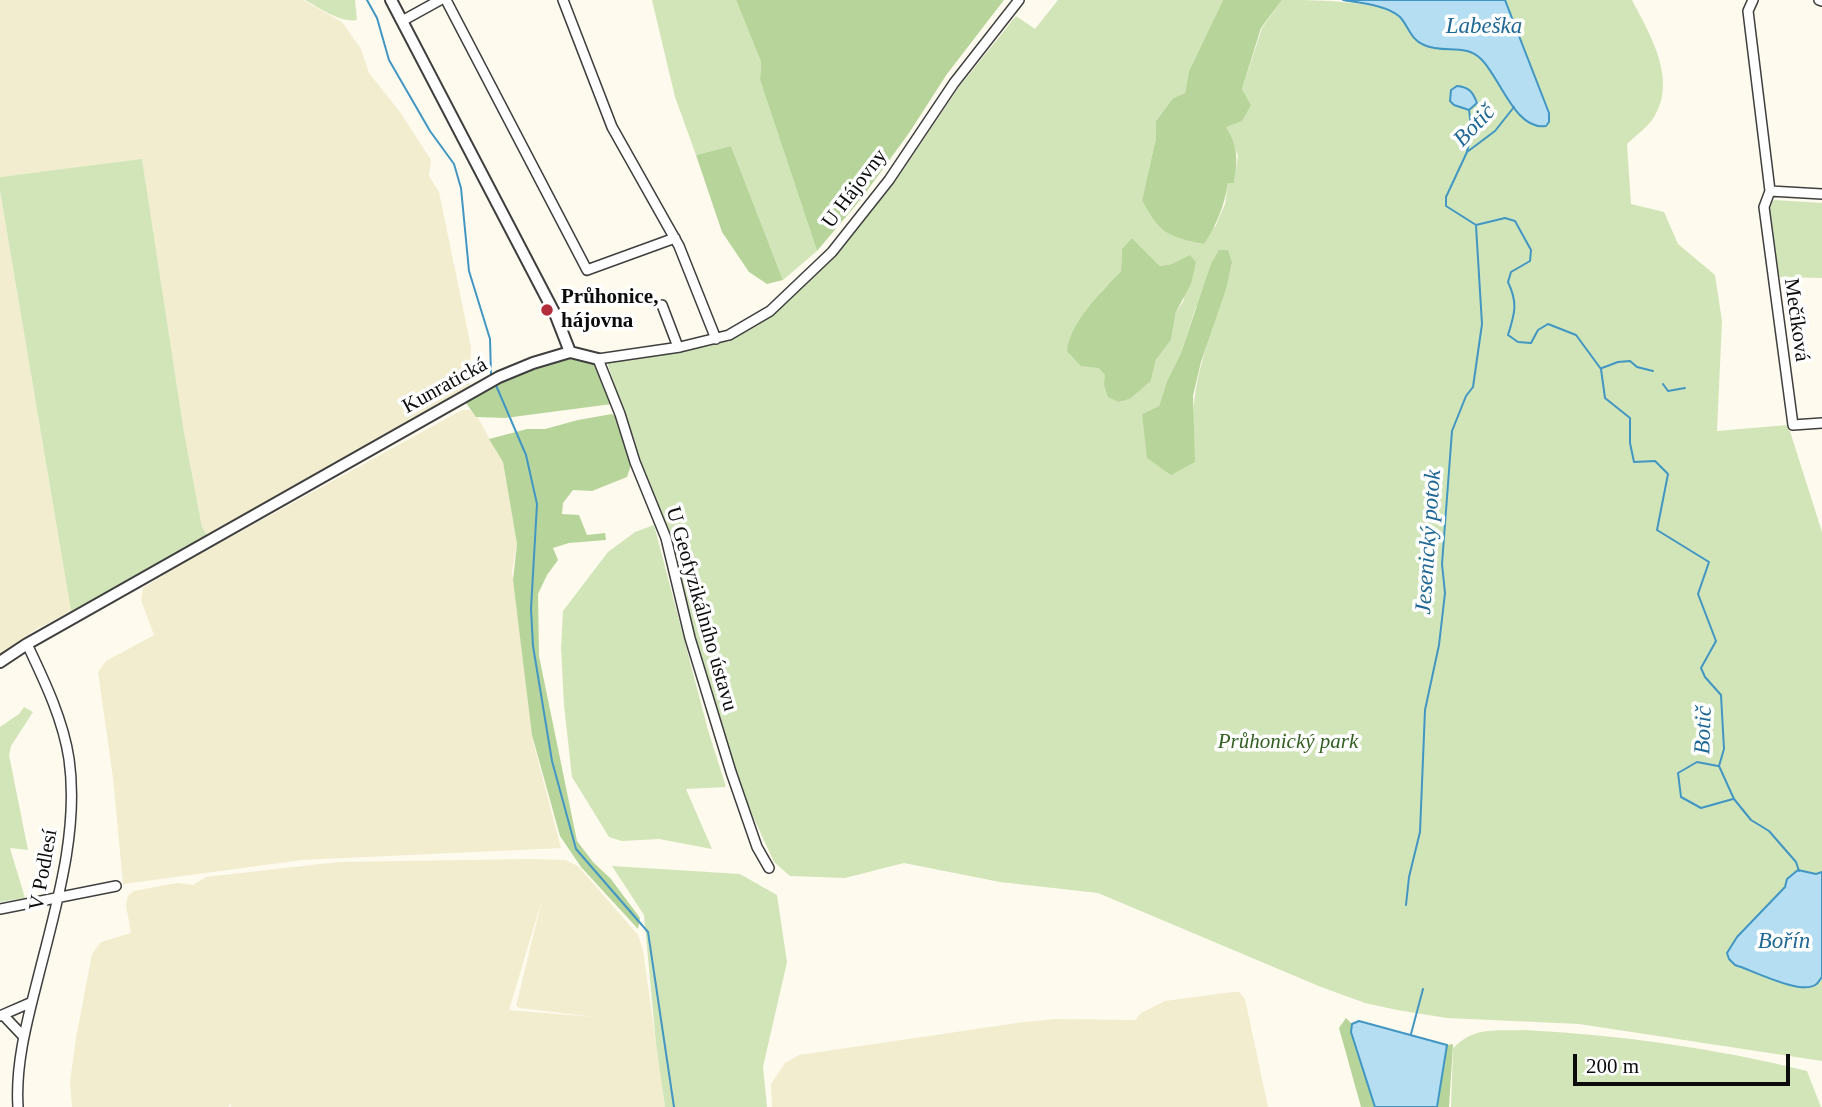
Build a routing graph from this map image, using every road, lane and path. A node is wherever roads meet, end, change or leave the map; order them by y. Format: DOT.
graph roads {
  1 [pos="391,0"];
  2 [pos="440,0"];
  3 [pos="446,0"];
  4 [pos="563,0"];
  5 [pos="1019,0"];
  6 [pos="1754,0"];
  7 [pos="402,21"];
  8 [pos="1770,191"];
  9 [pos="1822,194"];
  10 [pos="675,239"];
  11 [pos="662,305"];
  12 [pos="716,339"];
  13 [pos="678,347"];
  14 [pos="570,352"];
  15 [pos="598,359"];
  16 [pos="1822,423"];
  17 [pos="27,644"];
  18 [pos="0,662"];
  19 [pos="769,868"];
  20 [pos="116,886"];
  21 [pos="58,898"];
  22 [pos="0,909"];
  23 [pos="32,1002"];
  24 [pos="2,1016"];
  25 [pos="24,1037"];
  26 [pos="18,1107"];
  1 -- 7 [label="street"];
  2 -- 7 [label="street"];
  3 -- 10 [label="street"];
  4 -- 10 [label="street"];
  5 -- 12 [label="street, U Hájovny"];
  6 -- 8 [label="street, Mečíková"];
  7 -- 14 [label="street"];
  8 -- 9 [label="street"];
  8 -- 16 [label="street, Mečíková"];
  10 -- 12 [label="street"];
  11 -- 13 [label="street"];
  12 -- 13 [label="street, U Hájovny"];
  13 -- 15 [label="street, U Hájovny"];
  14 -- 15 [label="street, U Hájovny"];
  14 -- 17 [label="street, Kunratická"];
  15 -- 19 [label="street, U Geofyzikálního ústavu"];
  17 -- 18 [label="street, Kunratická"];
  17 -- 21 [label="street, V Podlesí"];
  20 -- 21 [label="street"];
  21 -- 22 [label="street"];
  21 -- 23 [label="street, V Podlesí"];
  23 -- 24 [label="street"];
  23 -- 25 [label="street, V Podlesí"];
  24 -- 25 [label="street"];
  25 -- 26 [label="street, V Podlesí"];
}
